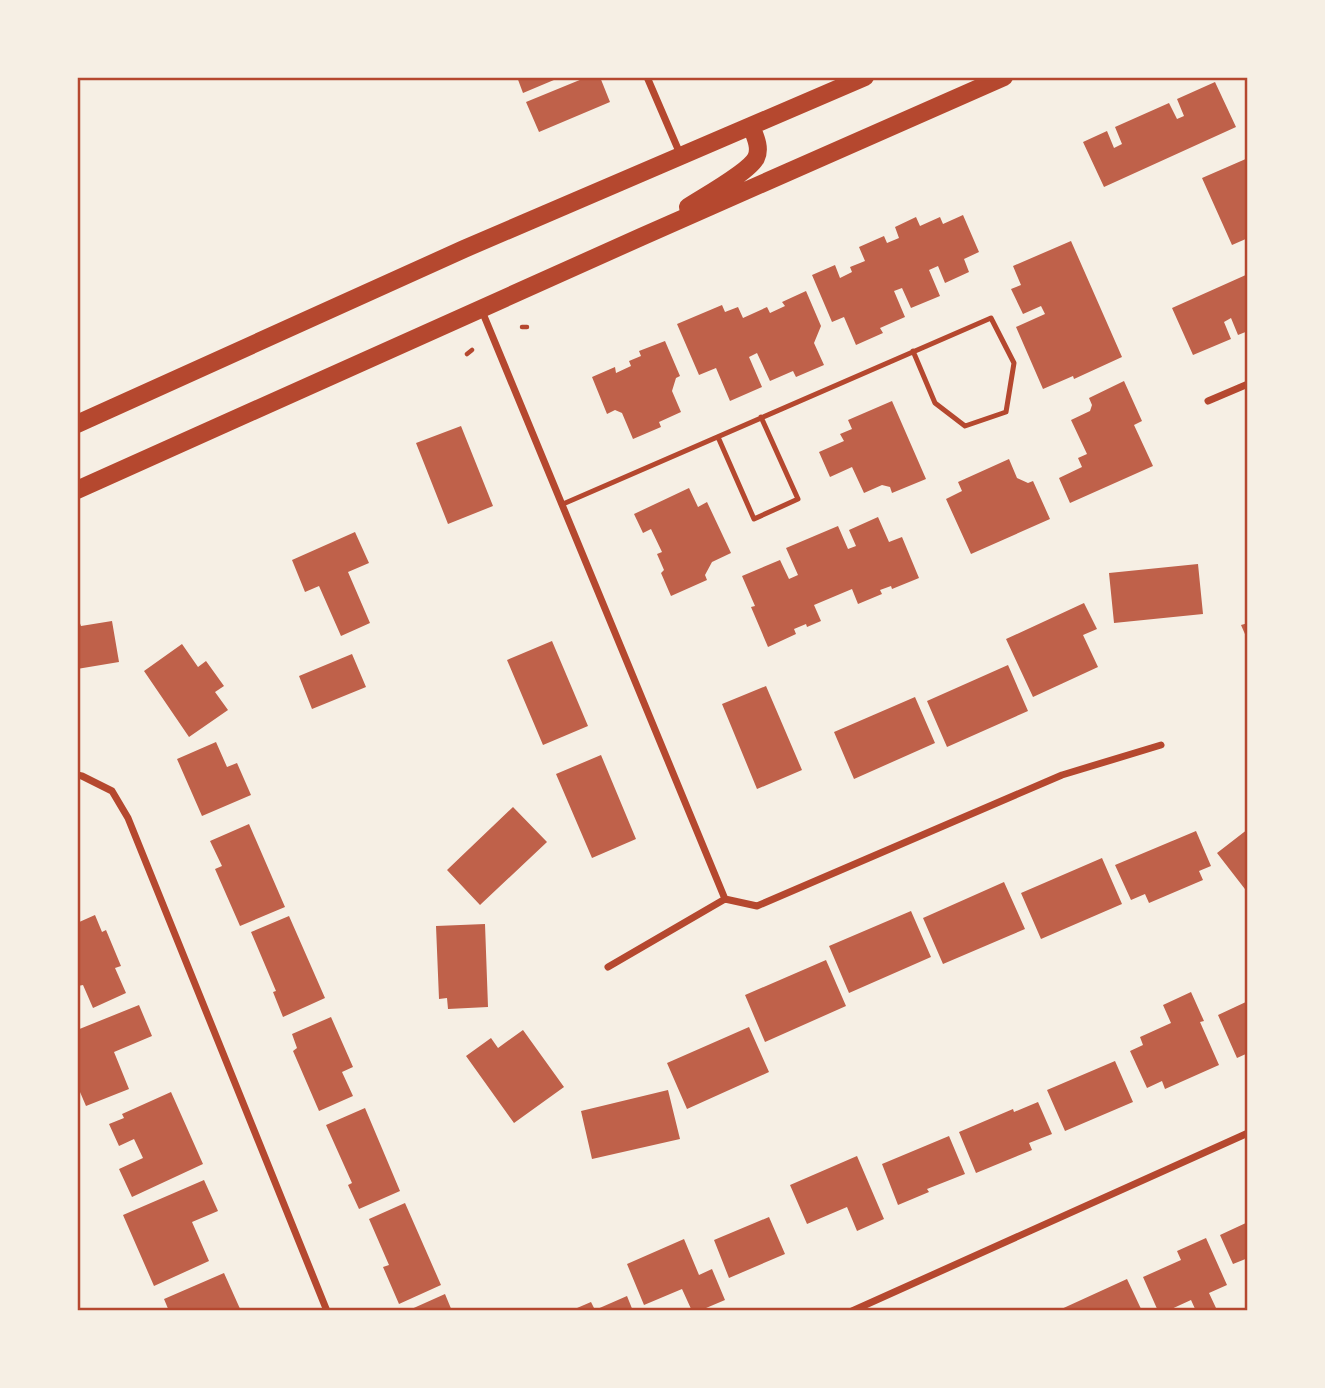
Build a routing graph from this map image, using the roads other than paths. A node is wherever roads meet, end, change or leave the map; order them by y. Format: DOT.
graph roads {
  1 [pos="647,77"];
  2 [pos="865,77"];
  3 [pos="1004,77"];
  4 [pos="751,127"];
  5 [pos="681,156"];
  6 [pos="641,237"];
  7 [pos="482,310"];
  8 [pos="913,351"];
  9 [pos="1248,384"];
  10 [pos="1208,401"];
  11 [pos="761,417"];
  12 [pos="77,424"];
  13 [pos="718,437"];
  14 [pos="77,490"];
  15 [pos="563,504"];
  16 [pos="1161,745"];
  17 [pos="80,775"];
  18 [pos="725,899"];
  19 [pos="608,967"];
  20 [pos="1248,1133"];
  21 [pos="327,1311"];
  22 [pos="852,1311"];
  1 -- 5 [label="street"];
  2 -- 4 [label="main road"];
  3 -- 6 [label="main road"];
  4 -- 5 [label="main road"];
  4 -- 6 [label="main road"];
  5 -- 12 [label="main road"];
  6 -- 7 [label="main road"];
  7 -- 14 [label="main road"];
  7 -- 15 [label="street"];
  8 -- 8 [label="lane"];
  8 -- 11 [label="lane"];
  9 -- 10 [label="street"];
  11 -- 13 [label="lane"];
  11 -- 13 [label="lane"];
  13 -- 15 [label="lane"];
  15 -- 18 [label="street"];
  16 -- 18 [label="street"];
  17 -- 21 [label="street"];
  18 -- 19 [label="street"];
  20 -- 22 [label="street"];
}
